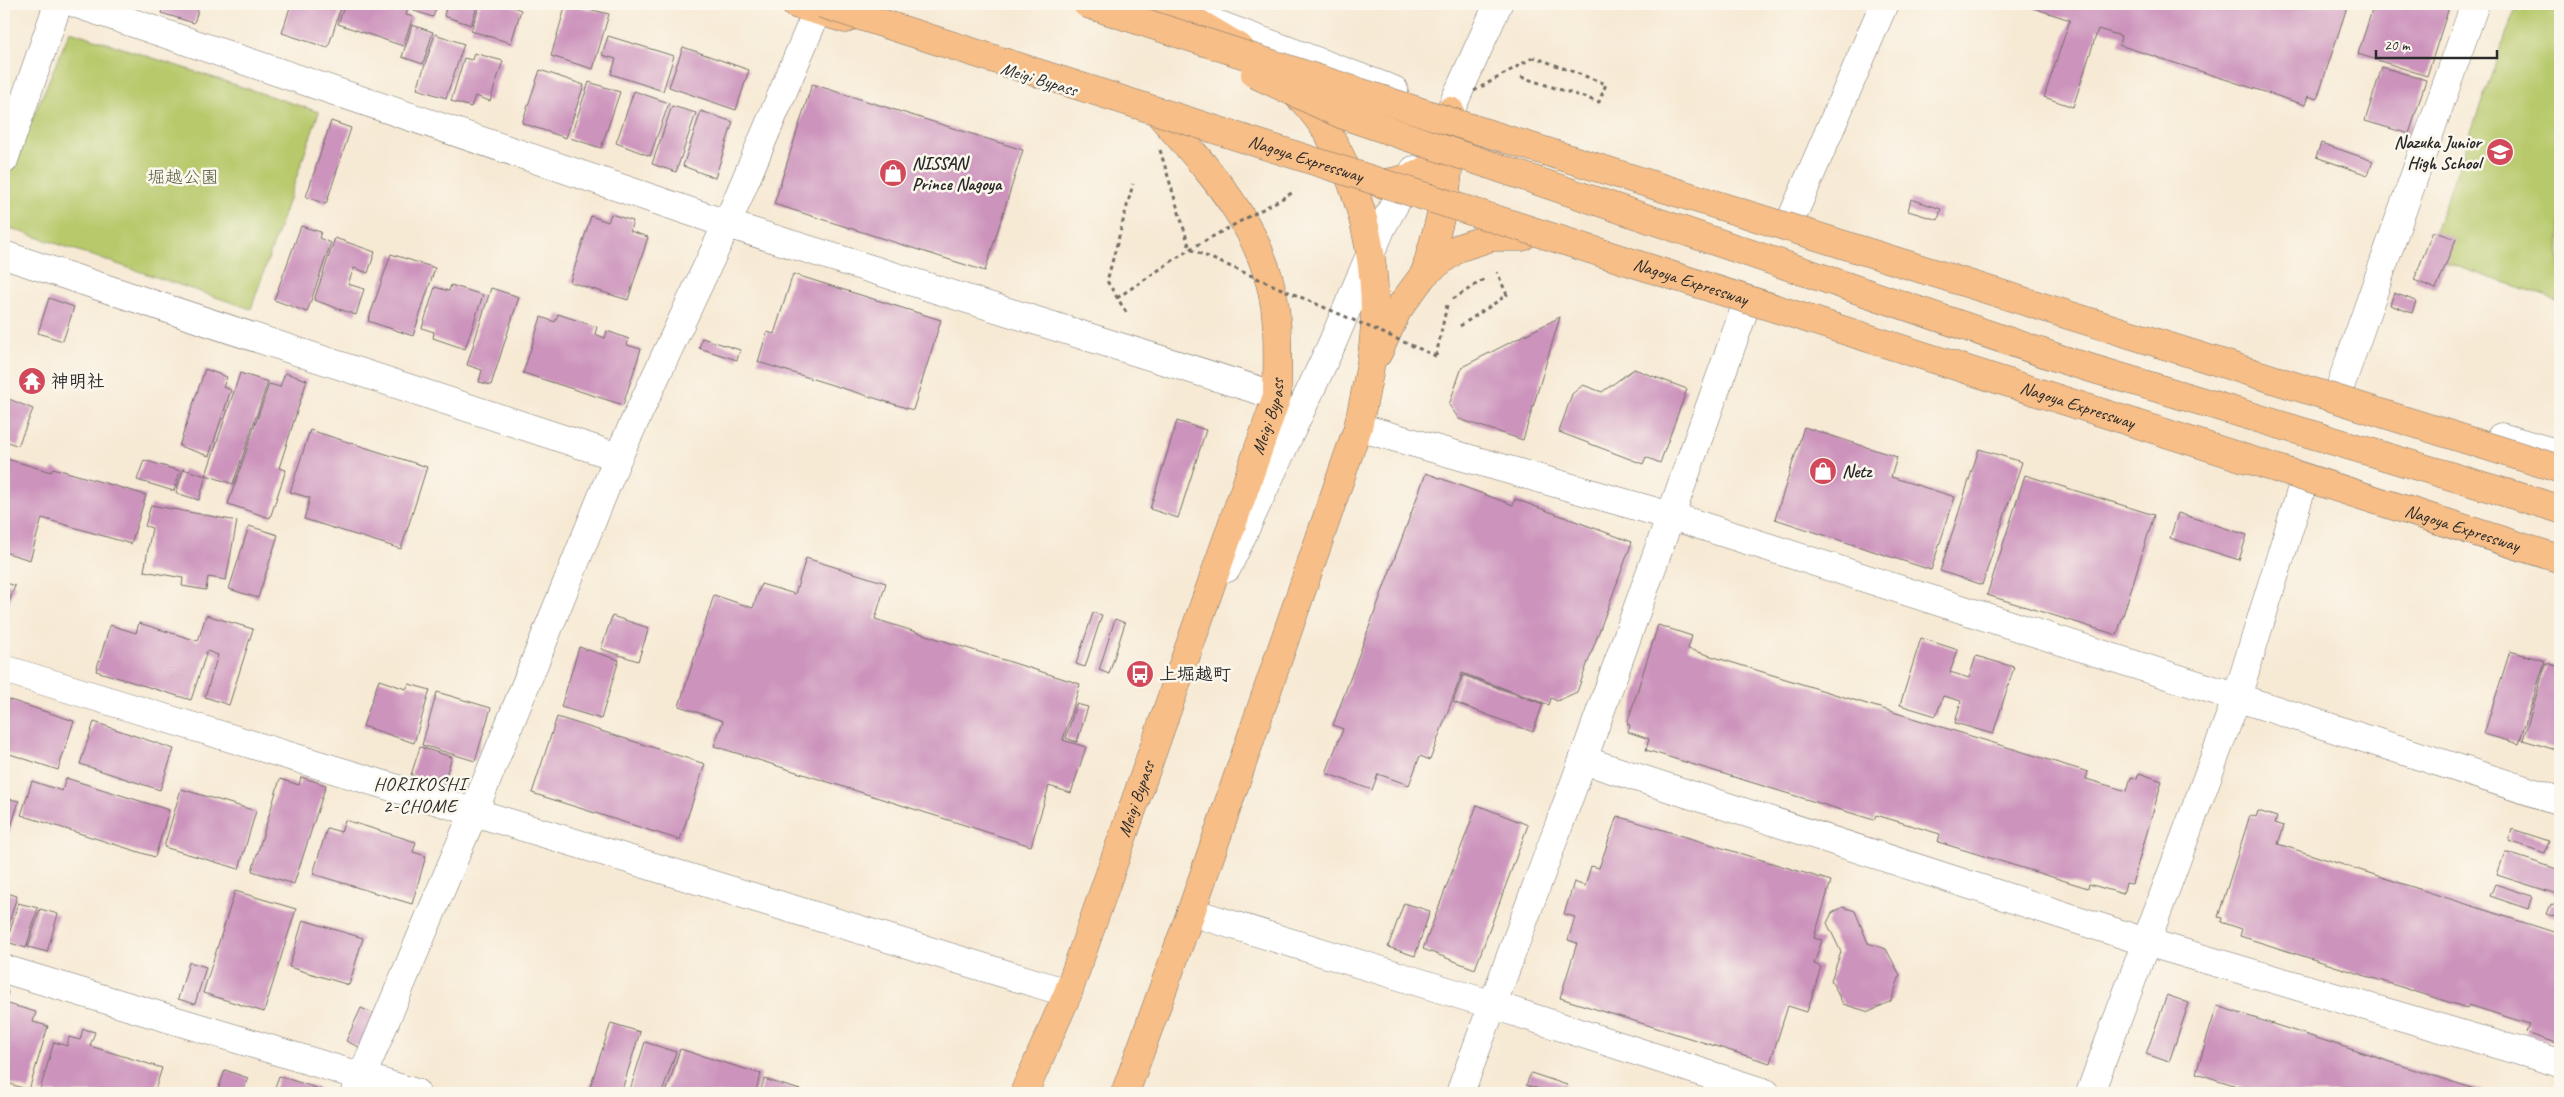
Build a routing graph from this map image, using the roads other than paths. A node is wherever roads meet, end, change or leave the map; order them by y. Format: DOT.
graph roads {
  1 [pos="58,4"];
  2 [pos="77,4"];
  3 [pos="1087,4"];
  4 [pos="1498,4"];
  5 [pos="1884,4"];
  6 [pos="2475,4"];
  7 [pos="814,5"];
  8 [pos="1167,6"];
  9 [pos="1140,21"];
  10 [pos="1161,116"];
  11 [pos="1450,120"];
  12 [pos="1555,149"];
  13 [pos="4,160"];
  14 [pos="1448,173"];
  15 [pos="1349,174"];
  16 [pos="1402,187"];
  17 [pos="1445,201"];
  18 [pos="1790,222"];
  19 [pos="727,224"];
  20 [pos="1522,237"];
  21 [pos="1370,252"];
  22 [pos="4,255"];
  23 [pos="1425,273"];
  24 [pos="1745,308"];
  25 [pos="1370,372"];
  26 [pos="2339,390"];
  27 [pos="1277,396"];
  28 [pos="1358,426"];
  29 [pos="2560,454"];
  30 [pos="618,457"];
  31 [pos="2560,469"];
  32 [pos="2303,484"];
  33 [pos="2560,510"];
  34 [pos="1671,516"];
  35 [pos="2560,559"];
  36 [pos="2560,567"];
  37 [pos="1192,644"];
  38 [pos="4,669"];
  39 [pos="2238,697"];
  40 [pos="1583,760"];
  41 [pos="2560,801"];
  42 [pos="473,814"];
  43 [pos="1191,912"];
  44 [pos="2146,942"];
  45 [pos="4,969"];
  46 [pos="1068,994"];
  47 [pos="1493,1005"];
  48 [pos="2560,1064"];
  49 [pos="359,1085"];
  50 [pos="416,1093"];
  51 [pos="1024,1093"];
  52 [pos="1125,1093"];
  53 [pos="1460,1093"];
  54 [pos="1766,1093"];
  55 [pos="2090,1093"];
  1 -- 13 [label="street"];
  2 -- 19 [label="street"];
  3 -- 9 [label="highway, bridge"];
  4 -- 11 [label="street"];
  5 -- 18 [label="street"];
  6 -- 26 [label="street"];
  7 -- 10 [label="highway, Meigi Bypass"];
  7 -- 19 [label="street"];
  7 -- 35 [label="highway, Nagoya Expressway, bridge"];
  8 -- 11 [label="street"];
  8 -- 15 [label="highway"];
  9 -- 31 [label="highway, bridge"];
  9 -- 33 [label="highway, bridge"];
  10 -- 15 [label="highway"];
  10 -- 27 [label="highway, Meigi Bypass"];
  11 -- 12 [label="street"];
  11 -- 14 [label="highway"];
  11 -- 16 [label="street"];
  12 -- 14 [label="street"];
  12 -- 18 [label="street"];
  14 -- 16 [label="street"];
  14 -- 17 [label="highway"];
  15 -- 16 [label="highway"];
  15 -- 21 [label="highway"];
  16 -- 17 [label="highway"];
  16 -- 21 [label="street"];
  17 -- 20 [label="highway"];
  17 -- 23 [label="highway"];
  18 -- 26 [label="street"];
  19 -- 27 [label="street"];
  19 -- 30 [label="street"];
  20 -- 23 [label="highway"];
  20 -- 24 [label="street"];
  21 -- 25 [label="highway"];
  21 -- 37 [label="street"];
  22 -- 30 [label="street"];
  23 -- 25 [label="highway"];
  24 -- 32 [label="street"];
  24 -- 34 [label="street"];
  25 -- 28 [label="highway"];
  26 -- 29 [label="street"];
  27 -- 37 [label="highway, Meigi Bypass"];
  28 -- 34 [label="street"];
  28 -- 43 [label="highway"];
  30 -- 42 [label="street"];
  32 -- 36 [label="street"];
  32 -- 39 [label="street"];
  34 -- 39 [label="street"];
  34 -- 40 [label="street"];
  37 -- 46 [label="highway, Meigi Bypass"];
  38 -- 42 [label="street"];
  39 -- 41 [label="street"];
  39 -- 44 [label="street"];
  40 -- 44 [label="street"];
  40 -- 47 [label="street"];
  42 -- 46 [label="street"];
  42 -- 49 [label="street"];
  43 -- 47 [label="street"];
  43 -- 52 [label="highway"];
  44 -- 48 [label="street"];
  44 -- 55 [label="street"];
  45 -- 49 [label="street"];
  46 -- 51 [label="highway, Meigi Bypass"];
  47 -- 53 [label="street"];
  47 -- 54 [label="street"];
  49 -- 50 [label="street"];
}
